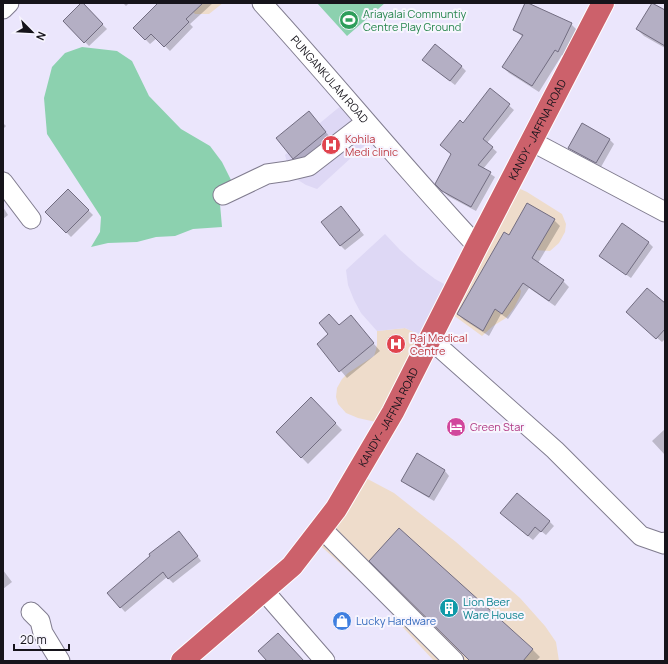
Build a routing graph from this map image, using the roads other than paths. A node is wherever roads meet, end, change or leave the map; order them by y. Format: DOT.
graph roads {
  1 [pos="9,3"];
  2 [pos="262,3"];
  3 [pos="603,3"];
  4 [pos="3,9"];
  5 [pos="366,122"];
  6 [pos="531,141"];
  7 [pos="3,182"];
  8 [pos="223,195"];
  9 [pos="665,212"];
  10 [pos="31,219"];
  11 [pos="477,246"];
  12 [pos="430,339"];
  13 [pos="321,528"];
  14 [pos="665,542"];
  15 [pos="264,591"];
  16 [pos="31,612"];
  17 [pos="60,661"];
  18 [pos="182,661"];
  19 [pos="325,661"];
  20 [pos="454,661"];
  1 -- 4 [label="street"];
  2 -- 5 [label="street, PUNGANKULAM ROAD"];
  3 -- 6 [label="highway, KANDY - JAFFNA ROAD"];
  5 -- 8 [label="street"];
  5 -- 11 [label="street, PUNGANKULAM ROAD"];
  6 -- 9 [label="street"];
  6 -- 11 [label="highway, KANDY - JAFFNA ROAD"];
  7 -- 10 [label="street"];
  11 -- 12 [label="highway, KANDY - JAFFNA ROAD"];
  12 -- 13 [label="highway, KANDY - JAFFNA ROAD"];
  12 -- 14 [label="street"];
  13 -- 15 [label="highway, KANDY - JAFFNA ROAD"];
  13 -- 20 [label="street"];
  15 -- 18 [label="highway, KANDY - JAFFNA ROAD"];
  15 -- 19 [label="street"];
  16 -- 17 [label="street"];
}
